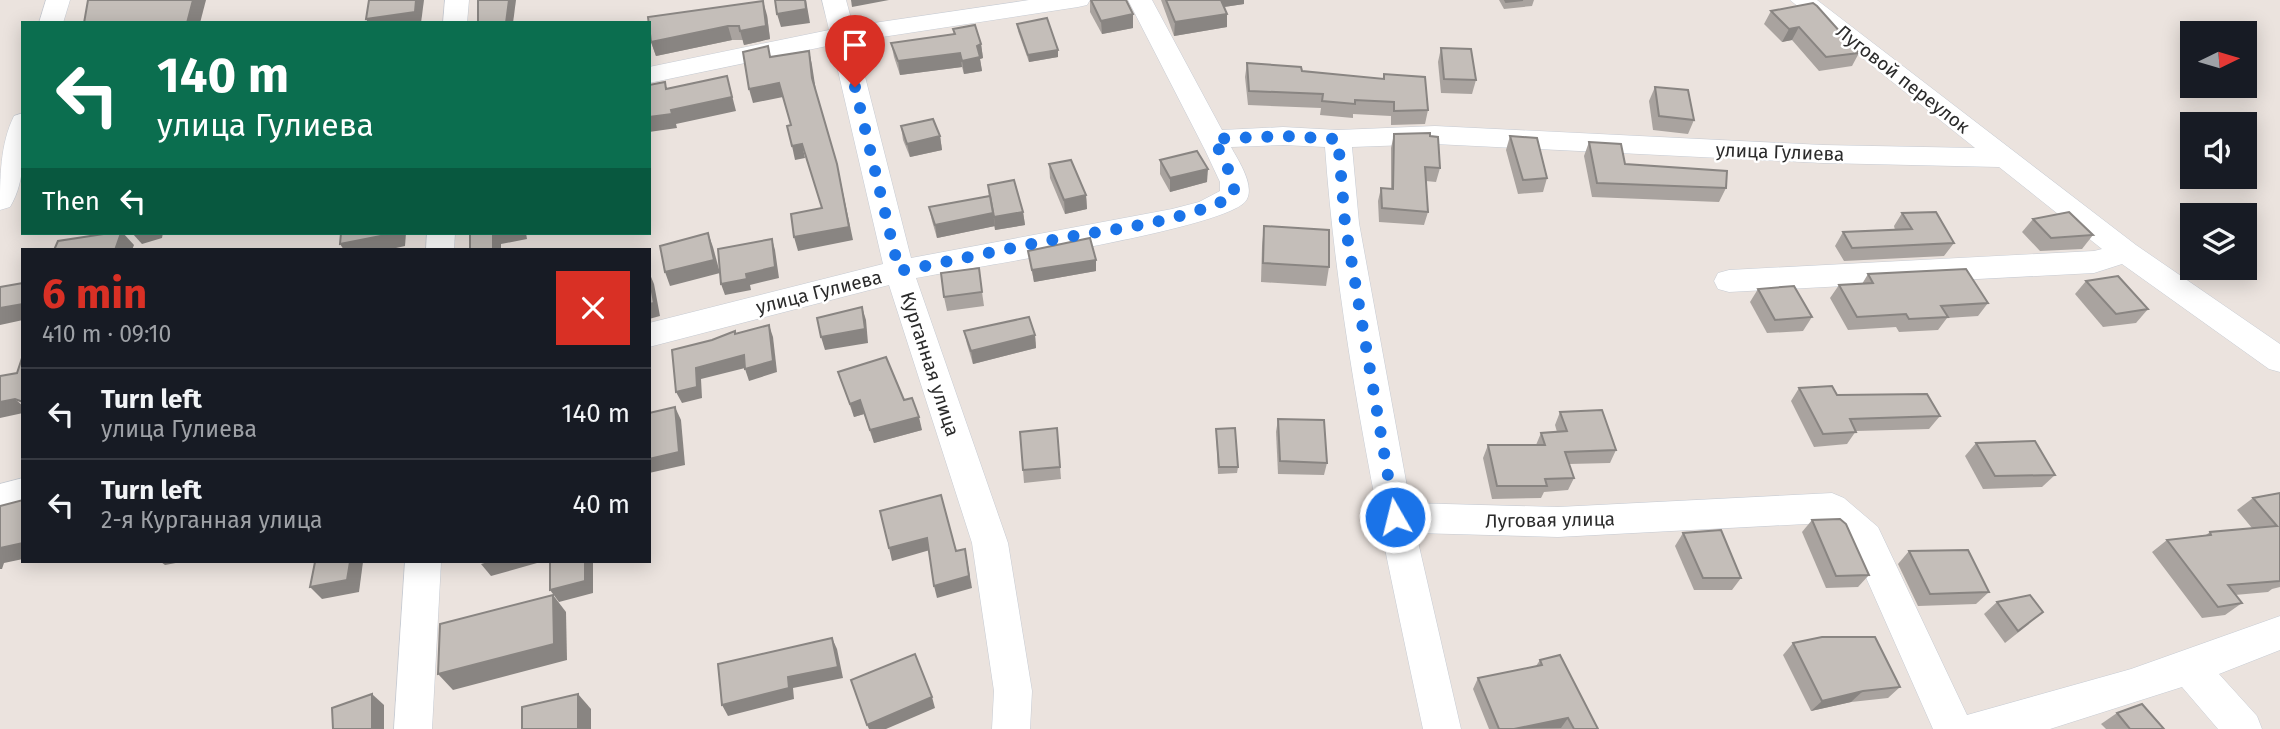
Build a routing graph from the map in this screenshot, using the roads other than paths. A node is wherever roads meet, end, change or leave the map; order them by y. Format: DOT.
graph roads {
  1 [pos="58,0"];
  2 [pos="457,0"];
  3 [pos="834,0"];
  4 [pos="1077,0"];
  5 [pos="1140,0"];
  6 [pos="1802,0"];
  7 [pos="52,21"];
  8 [pos="455,21"];
  9 [pos="843,35"];
  10 [pos="651,75"];
  11 [pos="21,129"];
  12 [pos="1214,139"];
  13 [pos="1338,139"];
  14 [pos="2005,158"];
  15 [pos="0,200"];
  16 [pos="21,203"];
  17 [pos="0,208"];
  18 [pos="2126,252"];
  19 [pos="899,271"];
  20 [pos="1729,281"];
  21 [pos="651,334"];
  22 [pos="2280,360"];
  23 [pos="21,493"];
  24 [pos="0,498"];
  25 [pos="1395,517"];
  26 [pos="423,563"];
  27 [pos="2280,633"];
  28 [pos="2190,669"];
  29 [pos="413,729"];
  30 [pos="1011,729"];
  31 [pos="1442,729"];
  32 [pos="1953,729"];
  33 [pos="1979,729"];
  34 [pos="2243,729"];
  1 -- 7 [label="street"];
  2 -- 8 [label="street"];
  3 -- 9 [label="street, Курганная улица"];
  4 -- 9 [label="street"];
  5 -- 12 [label="street"];
  6 -- 14 [label="street, Луговой переулок"];
  9 -- 10 [label="street"];
  9 -- 19 [label="street, Курганная улица"];
  11 -- 15 [label="street"];
  12 -- 13 [label="street, улица Гулиева"];
  12 -- 19 [label="street, улица Гулиева"];
  13 -- 14 [label="street, улица Гулиева"];
  13 -- 25 [label="street"];
  14 -- 18 [label="street"];
  16 -- 17 [label="street"];
  18 -- 20 [label="street"];
  18 -- 22 [label="street"];
  19 -- 21 [label="street, улица Гулиева"];
  19 -- 30 [label="street, Курганная улица"];
  23 -- 24 [label="street"];
  25 -- 31 [label="street"];
  25 -- 32 [label="street, Луговая улица"];
  26 -- 29 [label="street"];
  27 -- 28 [label="street"];
  28 -- 33 [label="street"];
  28 -- 34 [label="street"];
}
